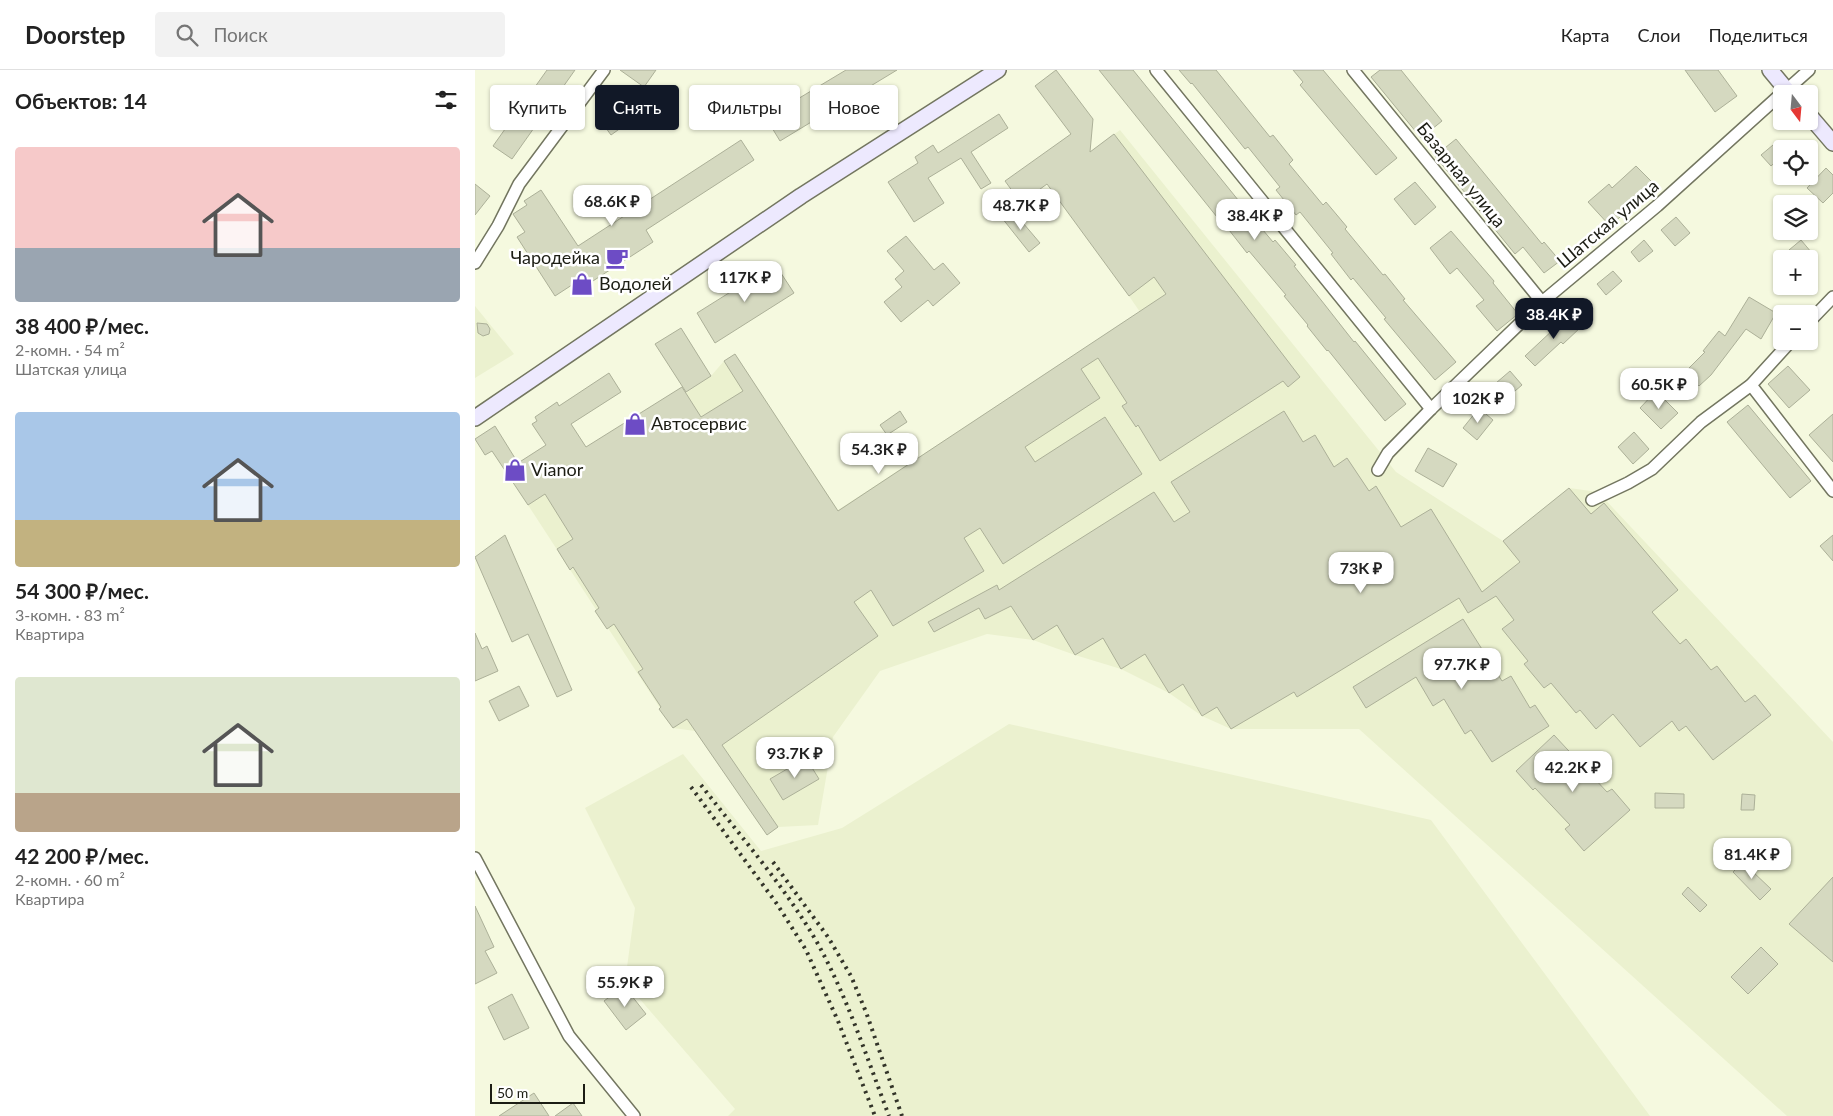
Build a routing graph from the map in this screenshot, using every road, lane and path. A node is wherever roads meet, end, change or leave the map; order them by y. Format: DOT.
graph roads {
  1 [pos="604,70"];
  2 [pos="997,70"];
  3 [pos="1156,70"];
  4 [pos="1353,70"];
  5 [pos="1770,70"];
  6 [pos="1809,70"];
  7 [pos="1780,85"];
  8 [pos="1793,85"];
  9 [pos="1773,104"];
  10 [pos="1818,126"];
  11 [pos="1833,143"];
  12 [pos="475,263"];
  13 [pos="1833,297"];
  14 [pos="1542,302"];
  15 [pos="1818,313"];
  16 [pos="1783,350"];
  17 [pos="1751,385"];
  18 [pos="1431,409"];
  19 [pos="475,418"];
  20 [pos="1377,470"];
  21 [pos="1833,491"];
  22 [pos="1592,500"];
  23 [pos="475,858"];
  24 [pos="634,1116"];
  1 -- 12 [label="street"];
  2 -- 19 [label="street"];
  3 -- 18 [label="street"];
  4 -- 14 [label="street, Базарная улица"];
  5 -- 7 [label="street"];
  6 -- 8 [label="street, Шатская улица"];
  9 -- 14 [label="street, Шатская улица"];
  10 -- 11 [label="street"];
  13 -- 15 [label="street"];
  14 -- 18 [label="street, Шатская улица"];
  16 -- 17 [label="street"];
  17 -- 21 [label="street"];
  17 -- 22 [label="street"];
  18 -- 20 [label="street, Шатская улица"];
  23 -- 24 [label="street"];
}
